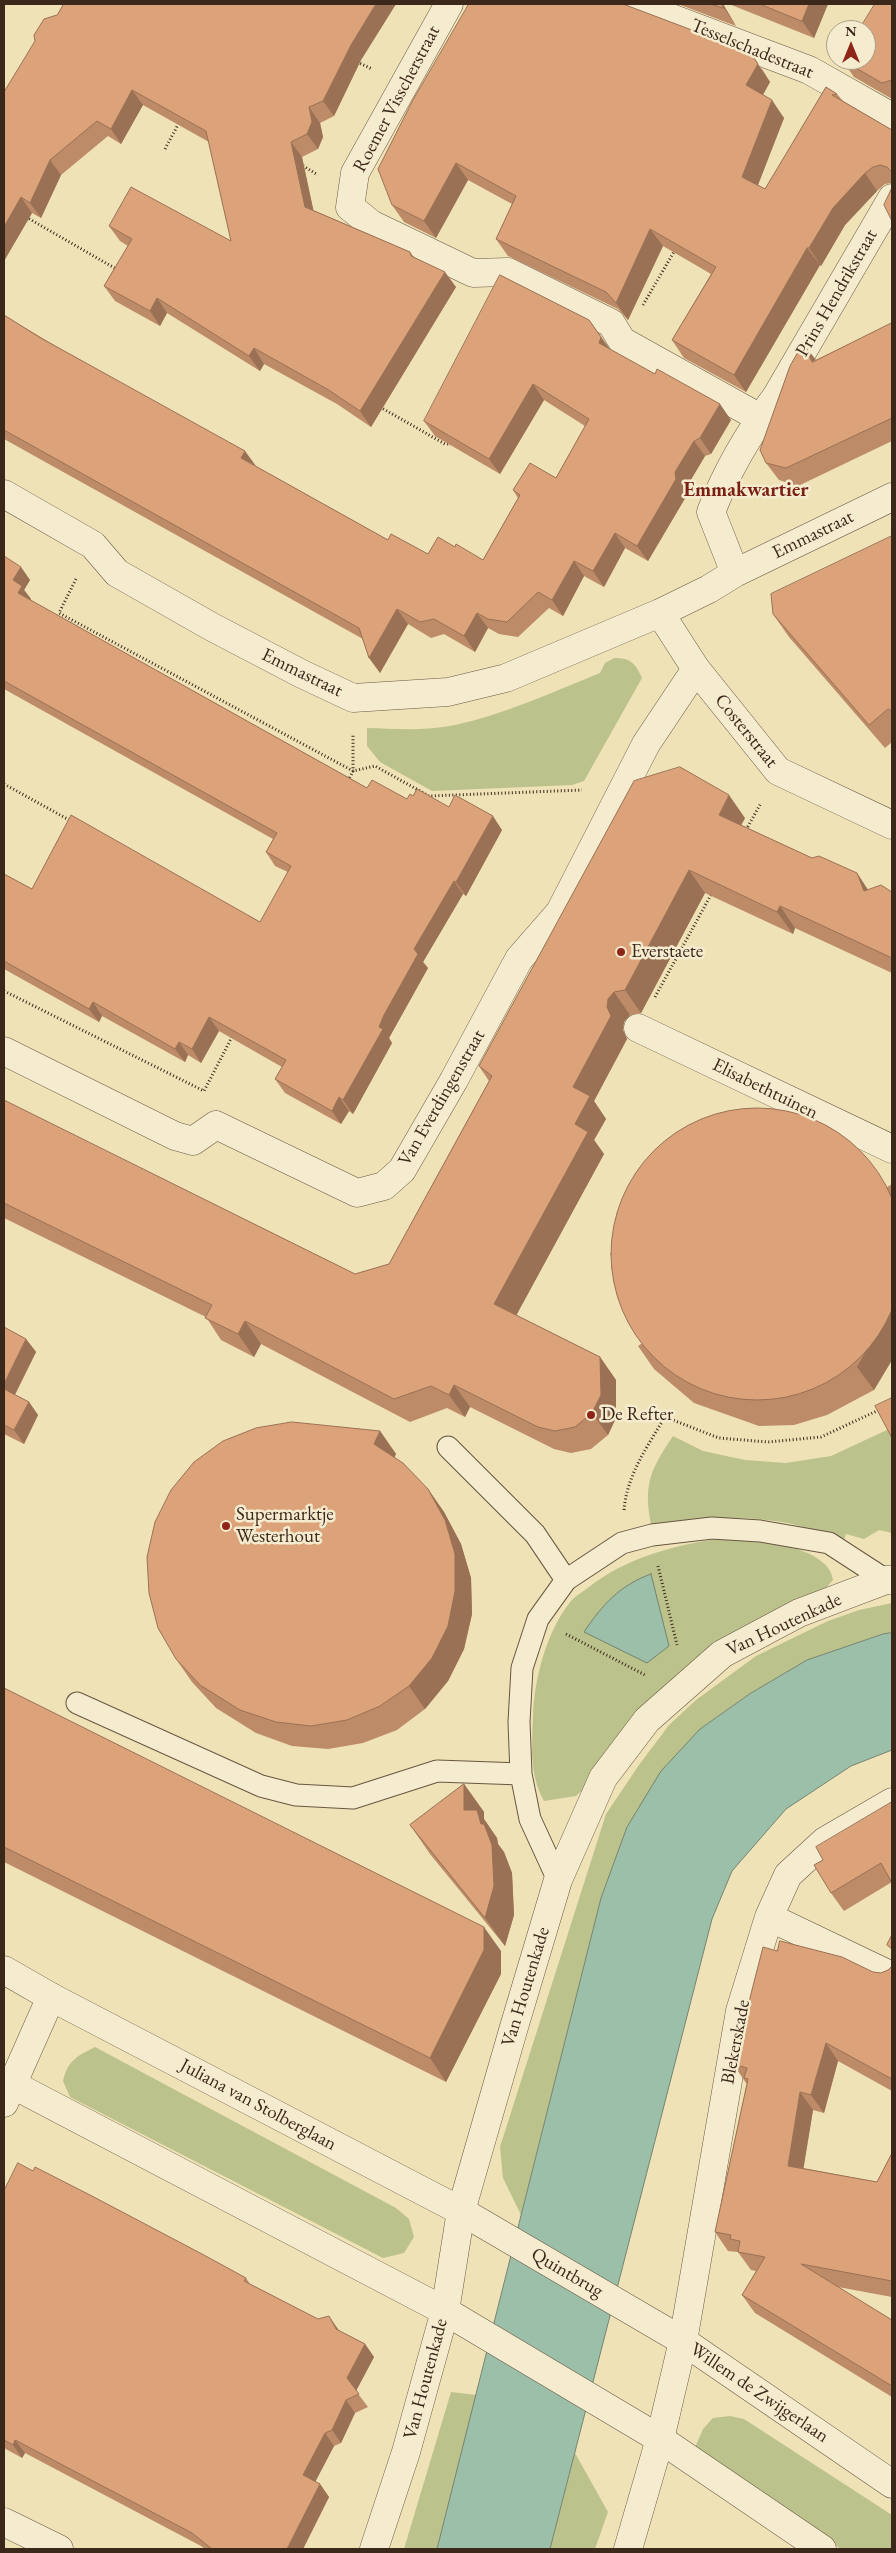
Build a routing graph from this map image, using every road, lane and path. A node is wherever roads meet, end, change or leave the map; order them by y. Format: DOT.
graph roads {
  1 [pos="449,4"];
  2 [pos="634,4"];
  3 [pos="353,60"];
  4 [pos="403,84"];
  5 [pos="184,114"];
  6 [pos="892,117"];
  7 [pos="165,149"];
  8 [pos="298,163"];
  9 [pos="319,176"];
  10 [pos="892,198"];
  11 [pos="21,214"];
  12 [pos="677,246"];
  13 [pos="123,274"];
  14 [pos="622,341"];
  15 [pos="377,406"];
  16 [pos="760,418"];
  17 [pos="460,448"];
  18 [pos="4,494"];
  19 [pos="892,497"];
  20 [pos="735,573"];
  21 [pos="59,613"];
  22 [pos="660,613"];
  23 [pos="50,616"];
  24 [pos="696,670"];
  25 [pos="354,698"];
  26 [pos="778,772"];
  27 [pos="4,784"];
  28 [pos="344,787"];
  29 [pos="74,822"];
  30 [pos="892,825"];
  31 [pos="745,831"];
  32 [pos="712,891"];
  33 [pos="4,991"];
  34 [pos="638,1028"];
  35 [pos="236,1029"];
  36 [pos="4,1051"];
  37 [pos="892,1150"];
  38 [pos="890,1405"];
  39 [pos="448,1447"];
  40 [pos="622,1543"];
  41 [pos="664,1561"];
  42 [pos="657,1563"];
  43 [pos="650,1566"];
  44 [pos="566,1580"];
  45 [pos="889,1580"];
  46 [pos="538,1619"];
  47 [pos="573,1627"];
  48 [pos="569,1635"];
  49 [pos="566,1644"];
  50 [pos="684,1646"];
  51 [pos="642,1681"];
  52 [pos="76,1702"];
  53 [pos="521,1774"];
  54 [pos="892,1802"];
  55 [pos="558,1880"];
  56 [pos="769,1917"];
  57 [pos="4,1970"];
  58 [pos="892,1976"];
  59 [pos="51,1997"];
  60 [pos="7,2089"];
  61 [pos="461,2211"];
  62 [pos="512,2240"];
  63 [pos="623,2305"];
  64 [pos="445,2311"];
  65 [pos="683,2341"];
  66 [pos="660,2439"];
  67 [pos="892,2484"];
  68 [pos="4,2522"];
  69 [pos="59,2549"];
  70 [pos="374,2549"];
  71 [pos="628,2549"];
  72 [pos="822,2549"];
  1 -- 4 [label="street, Roemer Visscherstraat"];
  2 -- 6 [label="street, Tesselschadestraat"];
  3 -- 4 [label="path"];
  4 -- 14 [label="street, Roemer Visscherstraat"];
  5 -- 7 [label="path"];
  8 -- 9 [label="path"];
  10 -- 16 [label="street, Prins Hendrikstraat"];
  11 -- 13 [label="path"];
  12 -- 14 [label="path"];
  14 -- 16 [label="street, Roemer Visscherstraat"];
  15 -- 17 [label="path"];
  16 -- 20 [label="street, Prins Hendrikstraat"];
  18 -- 25 [label="street, Emmastraat"];
  19 -- 20 [label="street, Emmastraat"];
  20 -- 22 [label="street"];
  21 -- 23 [label="path"];
  22 -- 24 [label="street, Costerstraat"];
  22 -- 25 [label="street, Emmastraat"];
  24 -- 26 [label="street, Costerstraat"];
  24 -- 36 [label="street, Van Everdingenstraat"];
  25 -- 28 [label="path"];
  26 -- 30 [label="street, Costerstraat"];
  26 -- 31 [label="path"];
  27 -- 29 [label="path"];
  32 -- 34 [label="path"];
  33 -- 35 [label="path"];
  34 -- 37 [label="street, Elisabethtuinen"];
  38 -- 40 [label="path"];
  39 -- 44 [label="lane"];
  40 -- 44 [label="lane"];
  40 -- 45 [label="lane"];
  41 -- 42 [label="path"];
  42 -- 43 [label="path"];
  42 -- 50 [label="path"];
  44 -- 46 [label="lane"];
  45 -- 55 [label="street, Van Houtenkade"];
  46 -- 48 [label="path"];
  46 -- 53 [label="lane"];
  47 -- 48 [label="path"];
  48 -- 49 [label="path"];
  48 -- 51 [label="path"];
  52 -- 53 [label="lane"];
  53 -- 55 [label="lane"];
  54 -- 56 [label="street, Blekerskade"];
  55 -- 61 [label="street, Van Houtenkade"];
  56 -- 58 [label="street"];
  56 -- 65 [label="street, Blekerskade"];
  57 -- 59 [label="street, Juliana van Stolberglaan"];
  59 -- 60 [label="street"];
  59 -- 61 [label="street, Juliana van Stolberglaan"];
  60 -- 64 [label="street"];
  61 -- 62 [label="street, Juliana van Stolberglaan"];
  61 -- 64 [label="street, Van Houtenkade"];
  62 -- 63 [label="street, Quintbrug"];
  63 -- 65 [label="street, Willem de Zwijgerlaan"];
  64 -- 66 [label="street"];
  64 -- 70 [label="street, Van Houtenkade"];
  65 -- 66 [label="street, Blekerskade"];
  65 -- 67 [label="street, Willem de Zwijgerlaan"];
  66 -- 71 [label="street, Blekerskade"];
  66 -- 72 [label="street"];
  68 -- 69 [label="street"];
}
